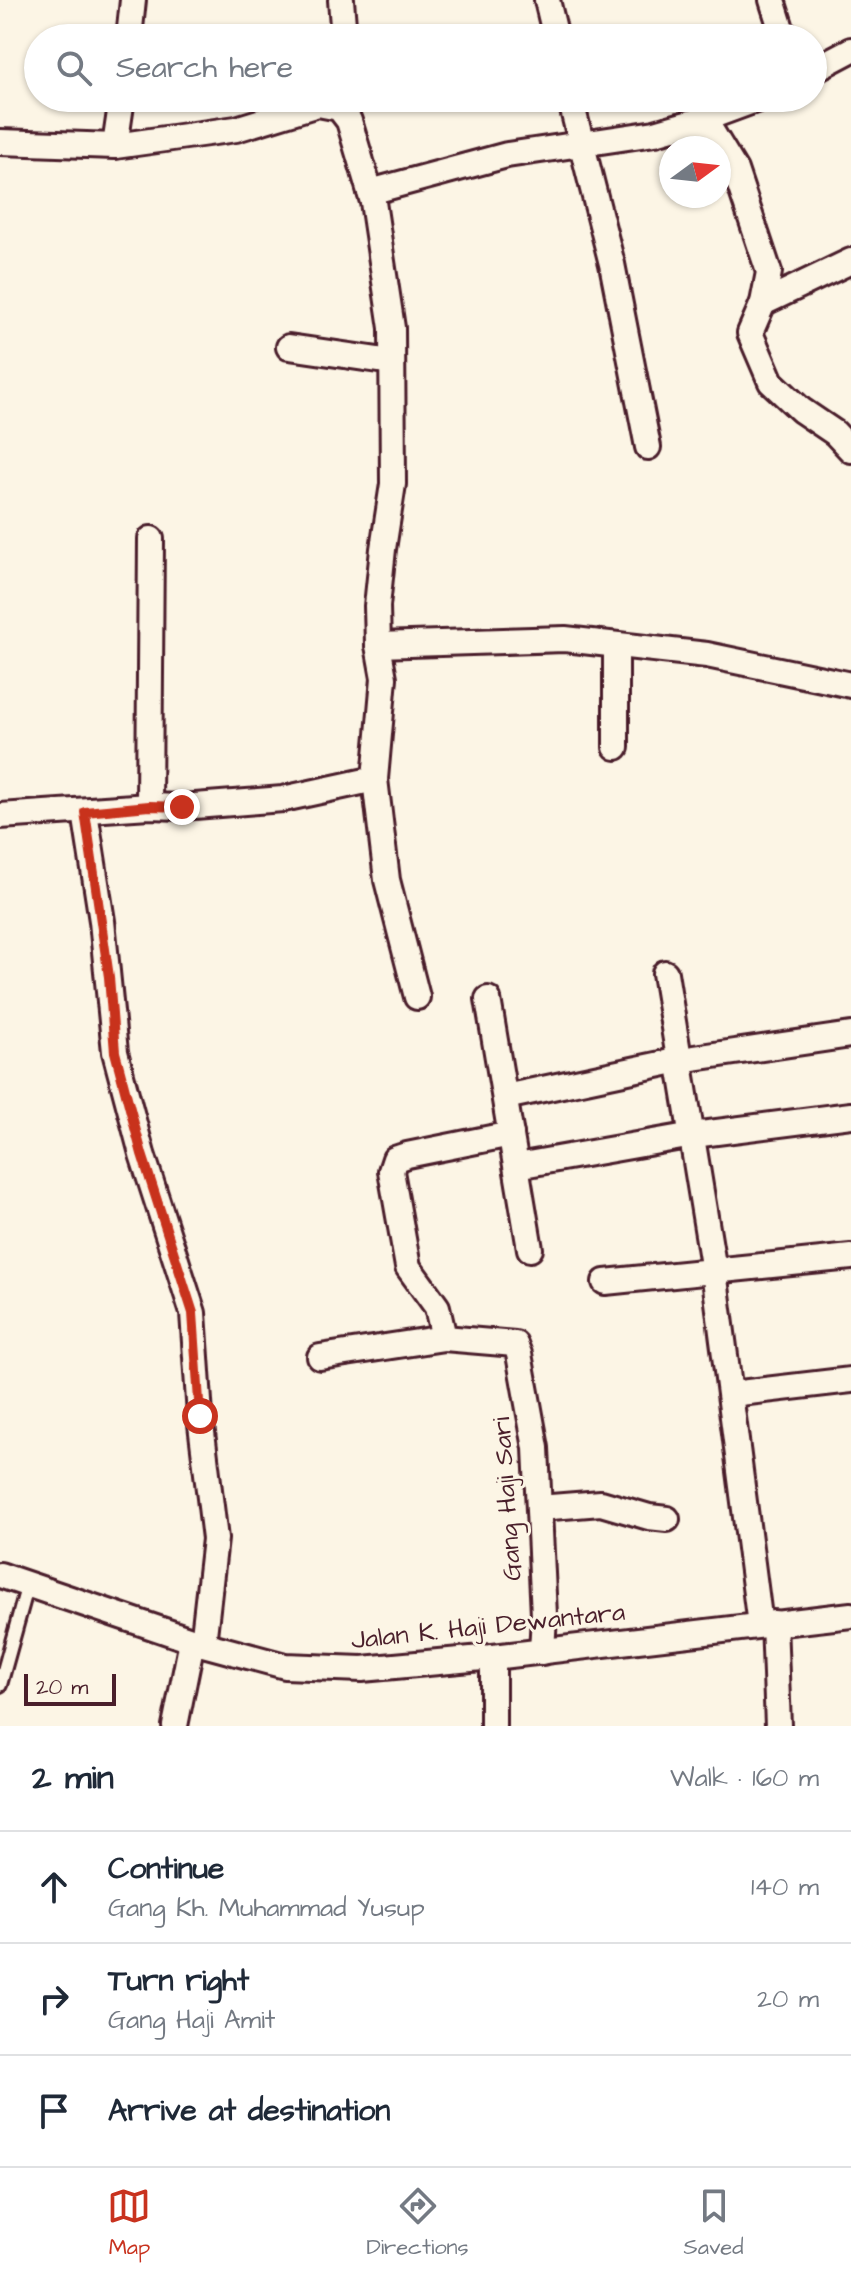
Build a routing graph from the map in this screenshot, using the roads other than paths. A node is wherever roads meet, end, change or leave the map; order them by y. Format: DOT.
graph roads {
  1 [pos="133,0"];
  2 [pos="341,0"];
  3 [pos="547,0"];
  4 [pos="772,0"];
  5 [pos="130,24"];
  6 [pos="343,24"];
  7 [pos="553,24"];
  8 [pos="780,24"];
  9 [pos="851,50"];
  10 [pos="827,63"];
  11 [pos="120,112"];
  12 [pos="292,112"];
  13 [pos="344,112"];
  14 [pos="573,112"];
  15 [pos="723,112"];
  16 [pos="704,119"];
  17 [pos="0,142"];
  18 [pos="581,145"];
  19 [pos="115,146"];
  20 [pos="370,192"];
  21 [pos="851,261"];
  22 [pos="763,303"];
  23 [pos="289,347"];
  24 [pos="392,362"];
  25 [pos="648,447"];
  26 [pos="851,450"];
  27 [pos="151,539"];
  28 [pos="378,645"];
  29 [pos="616,645"];
  30 [pos="851,685"];
  31 [pos="616,747"];
  32 [pos="375,779"];
  33 [pos="149,806"];
  34 [pos="85,812"];
  35 [pos="0,816"];
  36 [pos="665,973"];
  37 [pos="417,997"];
  38 [pos="488,999"];
  39 [pos="851,1035"];
  40 [pos="680,1060"];
  41 [pos="505,1097"];
  42 [pos="851,1115"];
  43 [pos="511,1134"];
  44 [pos="693,1135"];
  45 [pos="517,1166"];
  46 [pos="530,1249"];
  47 [pos="851,1257"];
  48 [pos="714,1271"];
  49 [pos="605,1282"];
  50 [pos="444,1338"];
  51 [pos="320,1357"];
  52 [pos="851,1380"];
  53 [pos="731,1394"];
  54 [pos="539,1508"];
  55 [pos="667,1519"];
  56 [pos="0,1575"];
  57 [pos="28,1584"];
  58 [pos="851,1615"];
  59 [pos="767,1624"];
  60 [pos="197,1643"];
  61 [pos="542,1652"];
  62 [pos="493,1657"];
  63 [pos="0,1685"];
  64 [pos="175,1726"];
  65 [pos="493,1726"];
  66 [pos="778,1726"];
  1 -- 5 [label="street"];
  2 -- 6 [label="street"];
  3 -- 7 [label="street"];
  4 -- 8 [label="street"];
  9 -- 10 [label="street"];
  11 -- 19 [label="street"];
  12 -- 19 [label="street"];
  13 -- 20 [label="street"];
  14 -- 18 [label="street"];
  15 -- 16 [label="street"];
  16 -- 18 [label="street"];
  16 -- 22 [label="street"];
  17 -- 19 [label="street"];
  18 -- 20 [label="street"];
  18 -- 25 [label="street"];
  20 -- 24 [label="street"];
  21 -- 22 [label="street"];
  22 -- 26 [label="street"];
  23 -- 24 [label="street"];
  24 -- 28 [label="street"];
  27 -- 33 [label="street"];
  28 -- 29 [label="street"];
  28 -- 32 [label="street"];
  29 -- 30 [label="street"];
  29 -- 31 [label="street"];
  32 -- 33 [label="street"];
  32 -- 37 [label="street"];
  33 -- 34 [label="street"];
  34 -- 35 [label="street"];
  34 -- 60 [label="street"];
  36 -- 40 [label="street"];
  38 -- 41 [label="street"];
  39 -- 40 [label="street"];
  40 -- 41 [label="street"];
  40 -- 44 [label="street"];
  41 -- 43 [label="street"];
  42 -- 44 [label="street"];
  43 -- 45 [label="street"];
  43 -- 50 [label="street"];
  44 -- 45 [label="street"];
  44 -- 48 [label="street"];
  45 -- 46 [label="street"];
  47 -- 48 [label="street"];
  48 -- 49 [label="street"];
  48 -- 53 [label="street"];
  50 -- 51 [label="street"];
  50 -- 54 [label="street, Gang Haji Sari"];
  52 -- 53 [label="street"];
  53 -- 59 [label="street"];
  54 -- 55 [label="street"];
  54 -- 61 [label="street, Gang Haji Sari"];
  56 -- 57 [label="street, Jalan K. Haji Dewantara"];
  57 -- 60 [label="street, Jalan K. Haji Dewantara"];
  57 -- 63 [label="lane"];
  58 -- 59 [label="street, Jalan K. Haji Dewantara"];
  59 -- 61 [label="street, Jalan K. Haji Dewantara"];
  59 -- 66 [label="street"];
  60 -- 62 [label="street, Jalan K. Haji Dewantara"];
  60 -- 64 [label="street"];
  61 -- 62 [label="street, Jalan K. Haji Dewantara"];
  62 -- 65 [label="street"];
}
